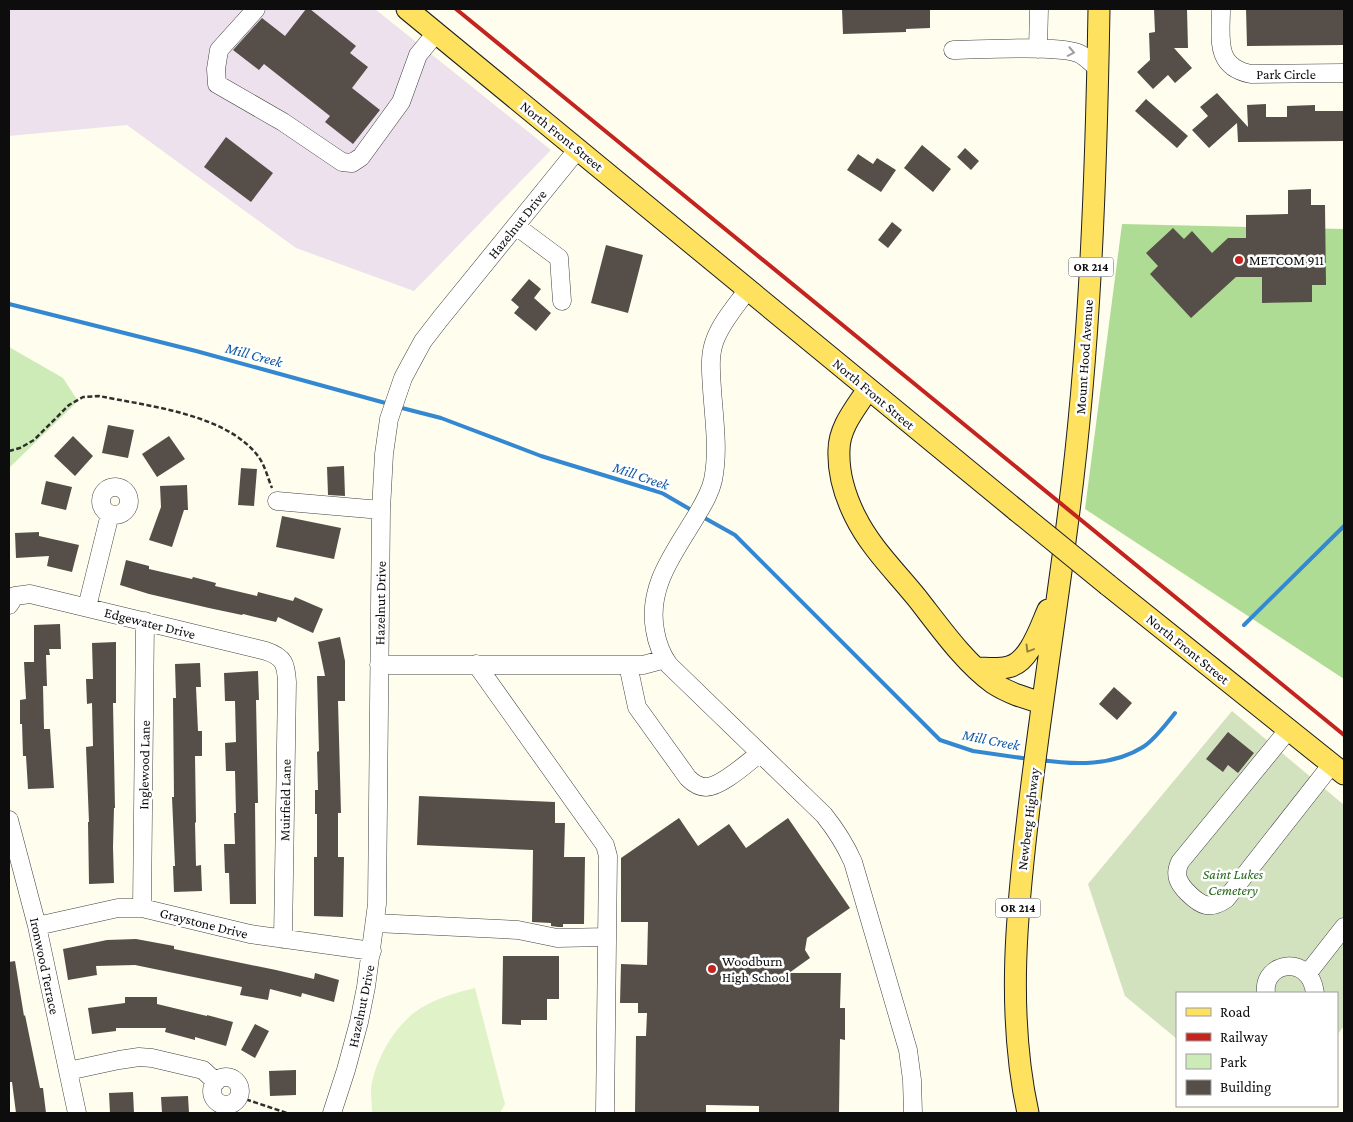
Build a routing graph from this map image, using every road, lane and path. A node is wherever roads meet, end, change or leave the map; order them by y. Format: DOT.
graph roads {
  1 [pos="256,9"];
  2 [pos="407,9"];
  3 [pos="1039,9"];
  4 [pos="1099,9"];
  5 [pos="1221,9"];
  6 [pos="436,32"];
  7 [pos="1038,49"];
  8 [pos="953,50"];
  9 [pos="1098,68"];
  10 [pos="1344,73"];
  11 [pos="578,149"];
  12 [pos="516,226"];
  13 [pos="748,288"];
  14 [pos="562,301"];
  15 [pos="868,389"];
  16 [pos="9,451"];
  17 [pos="277,501"];
  18 [pos="381,510"];
  19 [pos="110,514"];
  20 [pos="1067,525"];
  21 [pos="1058,590"];
  22 [pos="12,601"];
  23 [pos="87,607"];
  24 [pos="146,621"];
  25 [pos="663,657"];
  26 [pos="283,661"];
  27 [pos="476,664"];
  28 [pos="379,665"];
  29 [pos="628,665"];
  30 [pos="976,668"];
  31 [pos="1042,703"];
  32 [pos="1290,729"];
  33 [pos="760,753"];
  34 [pos="1338,769"];
  35 [pos="9,820"];
  36 [pos="142,908"];
  37 [pos="375,924"];
  38 [pos="37,926"];
  39 [pos="1344,927"];
  40 [pos="607,937"];
  41 [pos="283,939"];
  42 [pos="372,950"];
  43 [pos="1308,973"];
  44 [pos="1266,992"];
  45 [pos="1315,992"];
  46 [pos="68,1071"];
  47 [pos="239,1097"];
  48 [pos="77,1113"];
  49 [pos="287,1113"];
  50 [pos="332,1113"];
  51 [pos="605,1113"];
  52 [pos="913,1113"];
  53 [pos="1028,1113"];
  1 -- 6 [label="street"];
  2 -- 6 [label="main road, North Front Street"];
  3 -- 7 [label="street"];
  4 -- 9 [label="main road, Mount Hood Avenue / OR 214"];
  5 -- 10 [label="street, Park Circle"];
  6 -- 11 [label="main road, North Front Street"];
  7 -- 8 [label="street"];
  7 -- 9 [label="street, one-way"];
  9 -- 20 [label="main road, Mount Hood Avenue / OR 214"];
  11 -- 12 [label="street, Hazelnut Drive"];
  11 -- 13 [label="main road, North Front Street"];
  12 -- 14 [label="street"];
  12 -- 18 [label="street, Hazelnut Drive"];
  13 -- 15 [label="main road, North Front Street"];
  13 -- 25 [label="street"];
  15 -- 30 [label="main road"];
  15 -- 32 [label="main road, North Front Street, bridge"];
  16 -- 17 [label="path"];
  17 -- 18 [label="street"];
  18 -- 28 [label="street, Hazelnut Drive"];
  19 -- 23 [label="street"];
  20 -- 21 [label="main road, Newberg Highway / OR 214"];
  21 -- 30 [label="main road, one-way"];
  21 -- 31 [label="main road, Newberg Highway / OR 214"];
  22 -- 23 [label="street, Edgewater Drive"];
  23 -- 24 [label="street, Edgewater Drive"];
  24 -- 26 [label="street, Edgewater Drive"];
  24 -- 36 [label="street, Inglewood Lane"];
  25 -- 29 [label="street"];
  25 -- 33 [label="street"];
  26 -- 41 [label="street, Muirfield Lane"];
  27 -- 28 [label="street"];
  27 -- 29 [label="street"];
  27 -- 40 [label="street"];
  28 -- 37 [label="street, Hazelnut Drive"];
  29 -- 33 [label="street"];
  30 -- 31 [label="main road"];
  31 -- 53 [label="main road, Newberg Highway / OR 214"];
  32 -- 34 [label="main road, North Front Street"];
  32 -- 34 [label="street"];
  33 -- 52 [label="street"];
  35 -- 38 [label="street, Ironwood Terrace"];
  36 -- 38 [label="street, Graystone Drive"];
  36 -- 41 [label="street, Graystone Drive"];
  37 -- 40 [label="street"];
  37 -- 42 [label="street, Hazelnut Drive"];
  38 -- 46 [label="street, Ironwood Terrace"];
  39 -- 43 [label="street"];
  40 -- 51 [label="street"];
  41 -- 42 [label="street, Graystone Drive"];
  42 -- 50 [label="street, Hazelnut Drive"];
  43 -- 44 [label="street"];
  43 -- 45 [label="street"];
  46 -- 47 [label="street"];
  46 -- 48 [label="street, Ironwood Terrace"];
  47 -- 49 [label="path"];
}
